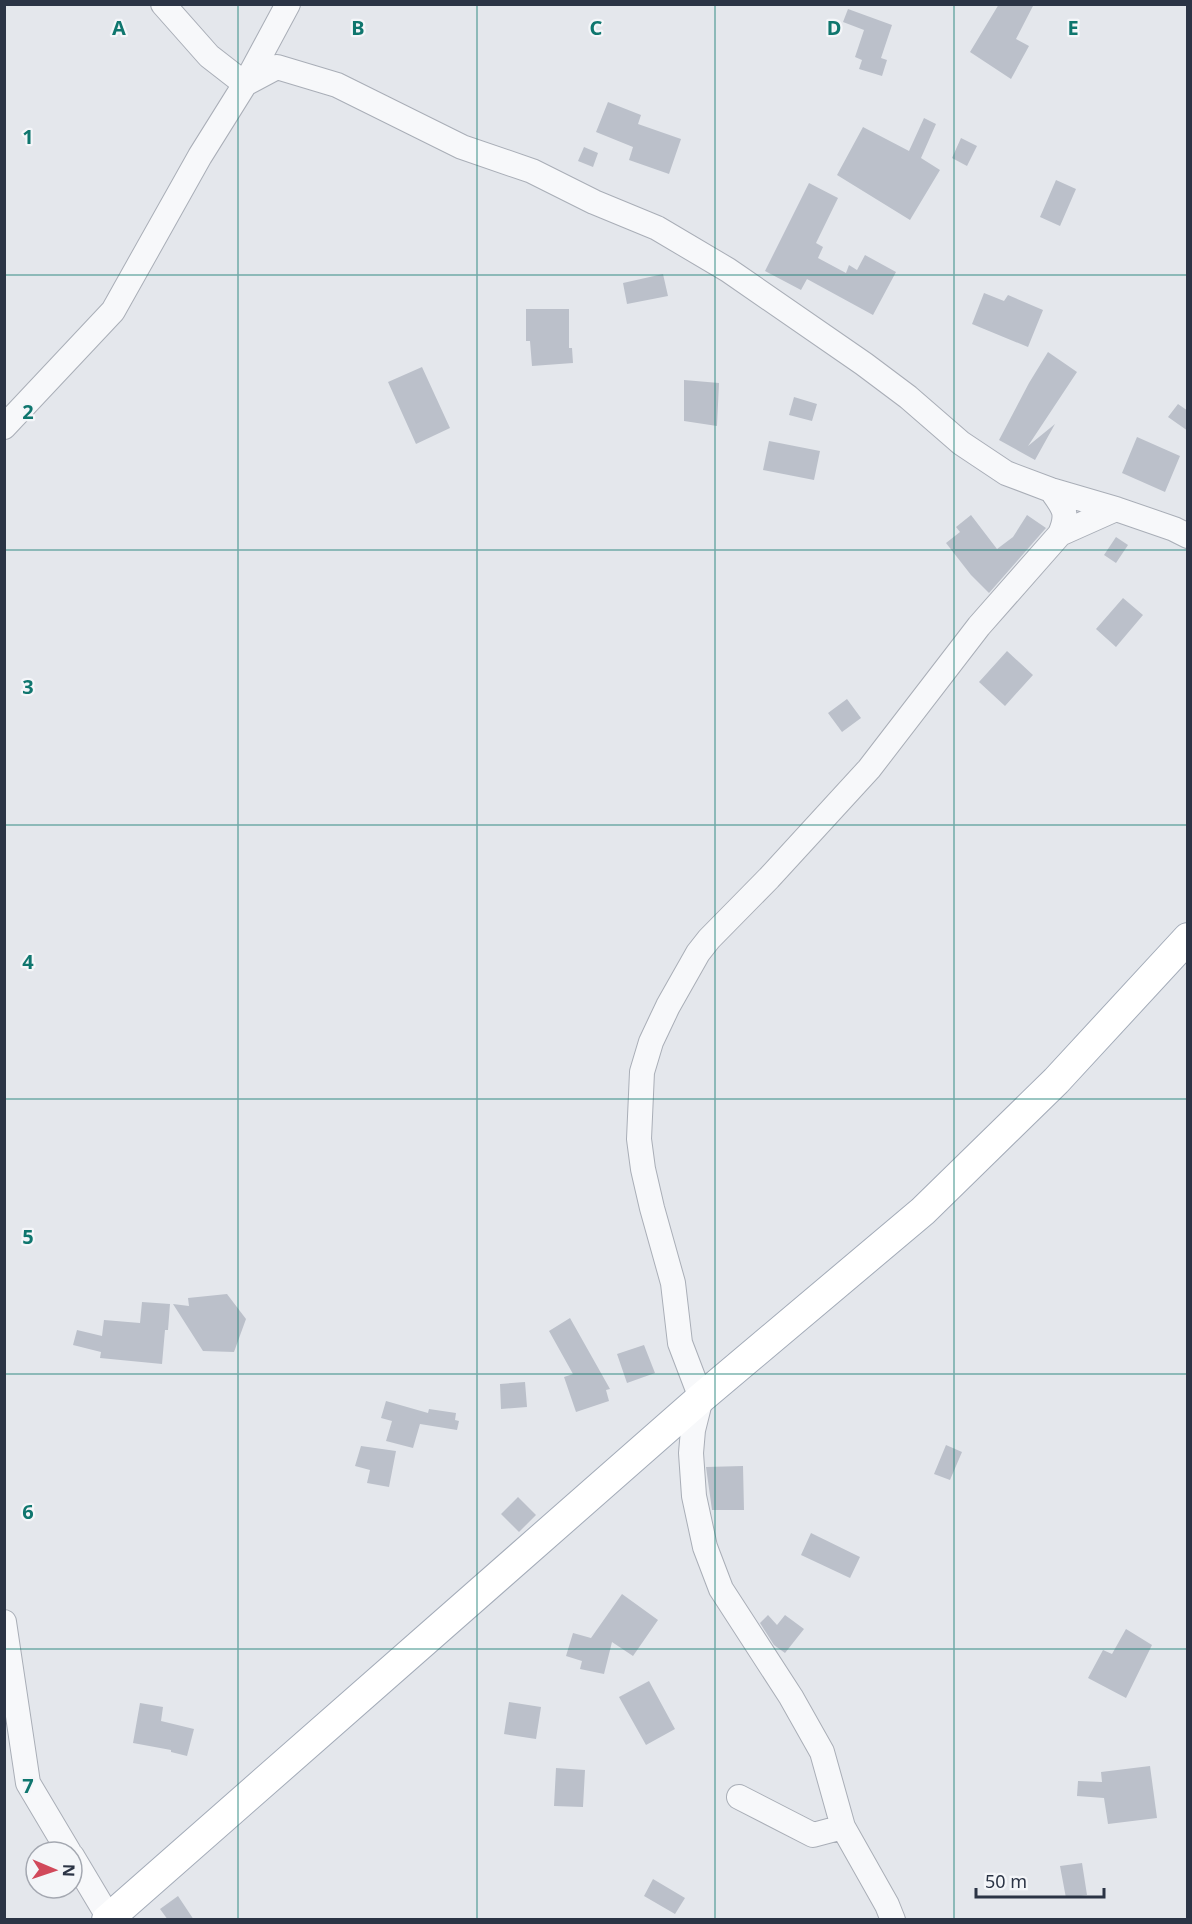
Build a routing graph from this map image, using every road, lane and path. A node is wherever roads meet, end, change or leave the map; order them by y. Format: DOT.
graph roads {
  1 [pos="163,4"];
  2 [pos="288,4"];
  3 [pos="245,84"];
  4 [pos="4,427"];
  5 [pos="1052,490"];
  6 [pos="1116,509"];
  7 [pos="1060,534"];
  8 [pos="1188,536"];
  9 [pos="1188,938"];
  10 [pos="701,1398"];
  11 [pos="660,1436"];
  12 [pos="691,1453"];
  13 [pos="4,1622"];
  14 [pos="739,1797"];
  15 [pos="843,1827"];
  16 [pos="62,1840"];
  17 [pos="84,1877"];
  18 [pos="108,1919"];
  19 [pos="893,1920"];
  1 -- 3 [label="street"];
  2 -- 3 [label="street"];
  3 -- 4 [label="street"];
  3 -- 5 [label="street"];
  5 -- 6 [label="street"];
  5 -- 7 [label="street"];
  6 -- 7 [label="street"];
  6 -- 8 [label="street"];
  7 -- 10 [label="street"];
  9 -- 10 [label="main road"];
  10 -- 11 [label="main road"];
  10 -- 12 [label="street"];
  11 -- 12 [label="street"];
  11 -- 18 [label="main road"];
  12 -- 15 [label="street"];
  13 -- 16 [label="street"];
  14 -- 15 [label="street"];
  15 -- 19 [label="street"];
  17 -- 18 [label="street"];
}
